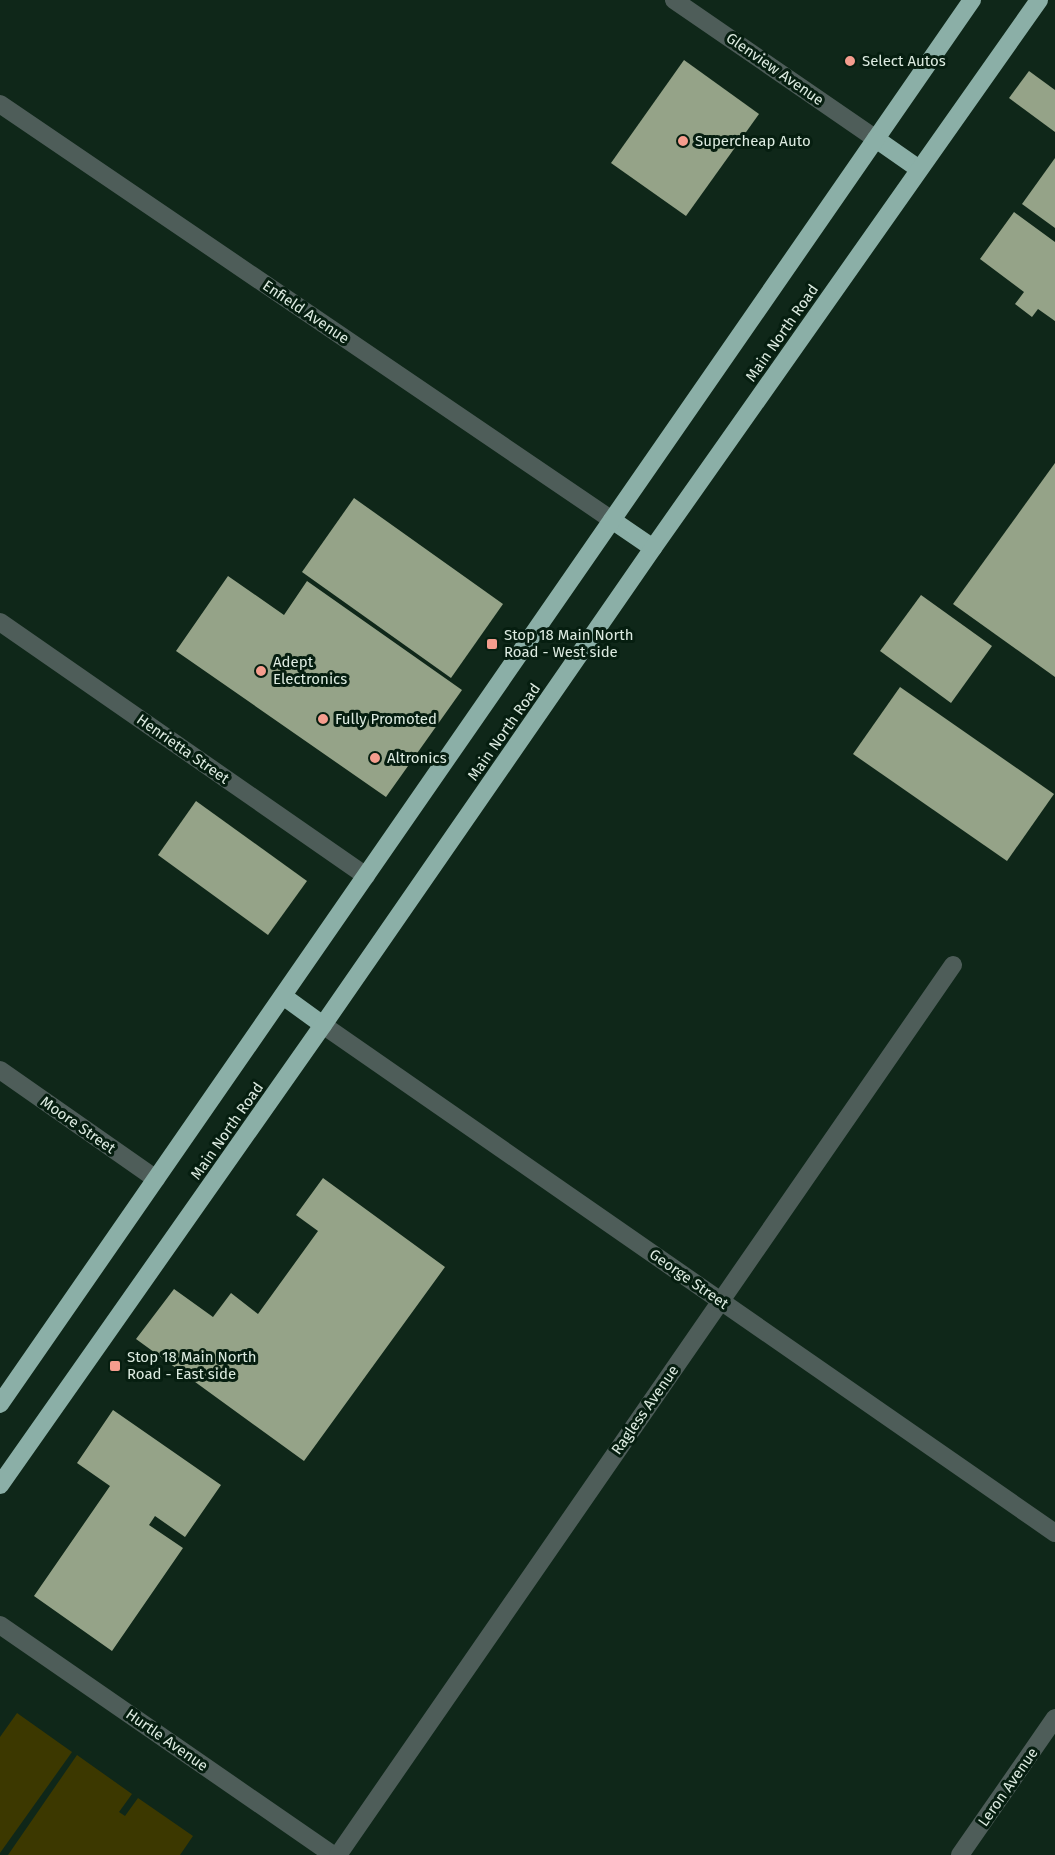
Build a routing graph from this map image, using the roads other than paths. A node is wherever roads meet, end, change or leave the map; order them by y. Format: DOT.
graph roads {
  1 [pos="674,0"];
  2 [pos="972,0"];
  3 [pos="1039,0"];
  4 [pos="0,104"];
  5 [pos="876,139"];
  6 [pos="919,169"];
  7 [pos="612,520"];
  8 [pos="653,548"];
  9 [pos="0,622"];
  10 [pos="366,876"];
  11 [pos="953,965"];
  12 [pos="283,996"];
  13 [pos="324,1025"];
  14 [pos="0,1070"];
  15 [pos="156,1179"];
  16 [pos="721,1301"];
  17 [pos="0,1404"];
  18 [pos="0,1485"];
  19 [pos="1055,1533"];
  20 [pos="0,1625"];
  21 [pos="1055,1718"];
  22 [pos="333,1855"];
  23 [pos="338,1855"];
  24 [pos="960,1855"];
  1 -- 5 [label="street, Glenview Avenue"];
  2 -- 5 [label="highway, Main North Road"];
  3 -- 6 [label="highway, Main North Road"];
  4 -- 7 [label="street, Enfield Avenue"];
  5 -- 6 [label="highway"];
  5 -- 7 [label="highway, Main North Road"];
  6 -- 8 [label="highway, Main North Road"];
  7 -- 8 [label="highway"];
  7 -- 10 [label="highway, Main North Road"];
  8 -- 13 [label="highway, Main North Road"];
  9 -- 10 [label="street, Henrietta Street"];
  10 -- 12 [label="highway, Main North Road"];
  11 -- 16 [label="street, Ragless Avenue"];
  12 -- 13 [label="highway"];
  12 -- 15 [label="highway, Main North Road"];
  13 -- 16 [label="street, George Street"];
  13 -- 18 [label="highway, Main North Road"];
  14 -- 15 [label="street, Moore Street"];
  15 -- 17 [label="highway, Main North Road"];
  16 -- 19 [label="street, George Street"];
  16 -- 23 [label="street, Ragless Avenue"];
  20 -- 22 [label="street, Hurtle Avenue"];
  21 -- 24 [label="street, Leron Avenue"];
}
